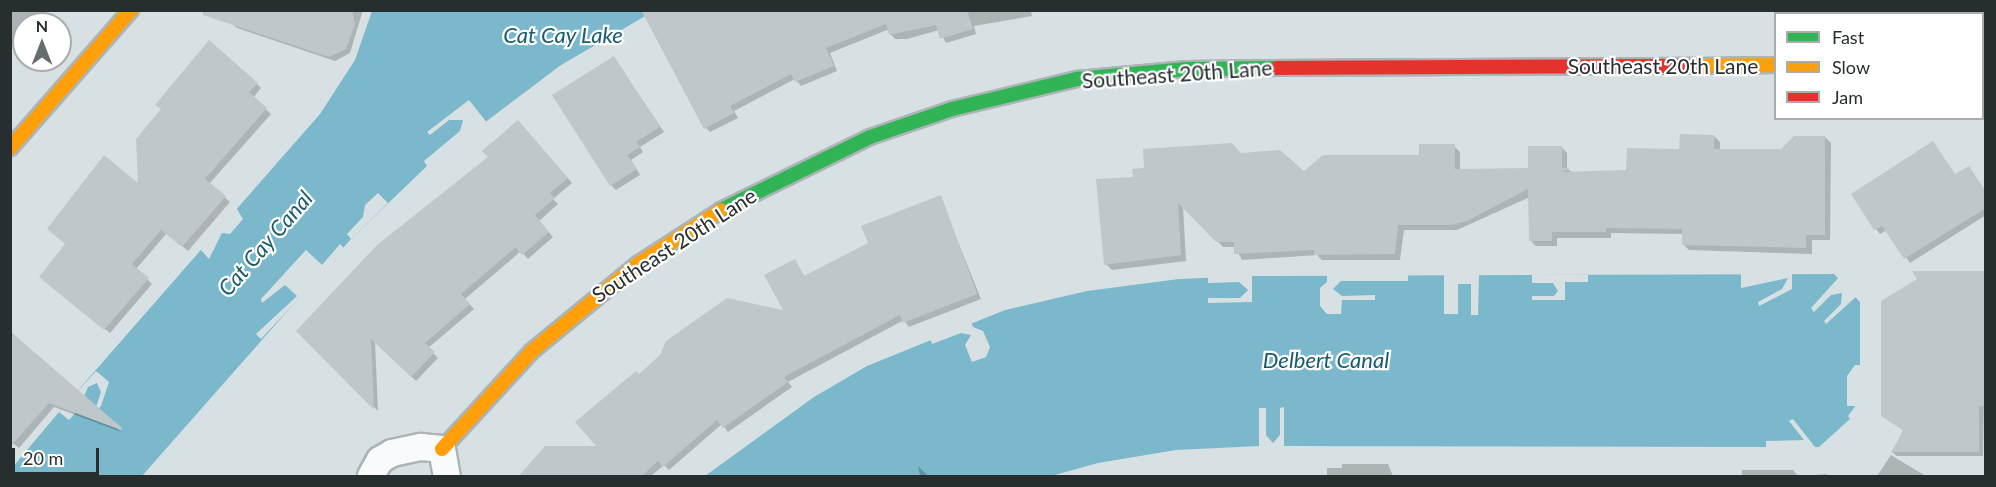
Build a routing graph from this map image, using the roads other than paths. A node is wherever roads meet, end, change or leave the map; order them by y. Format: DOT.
graph roads {
  1 [pos="131,10"];
  2 [pos="1774,65"];
  3 [pos="10,148"];
  4 [pos="442,449"];
  5 [pos="370,477"];
  6 [pos="447,477"];
  1 -- 3 [label="street"];
  2 -- 4 [label="street, Southeast 20th Lane"];
  4 -- 5 [label="street"];
  4 -- 6 [label="street"];
}
